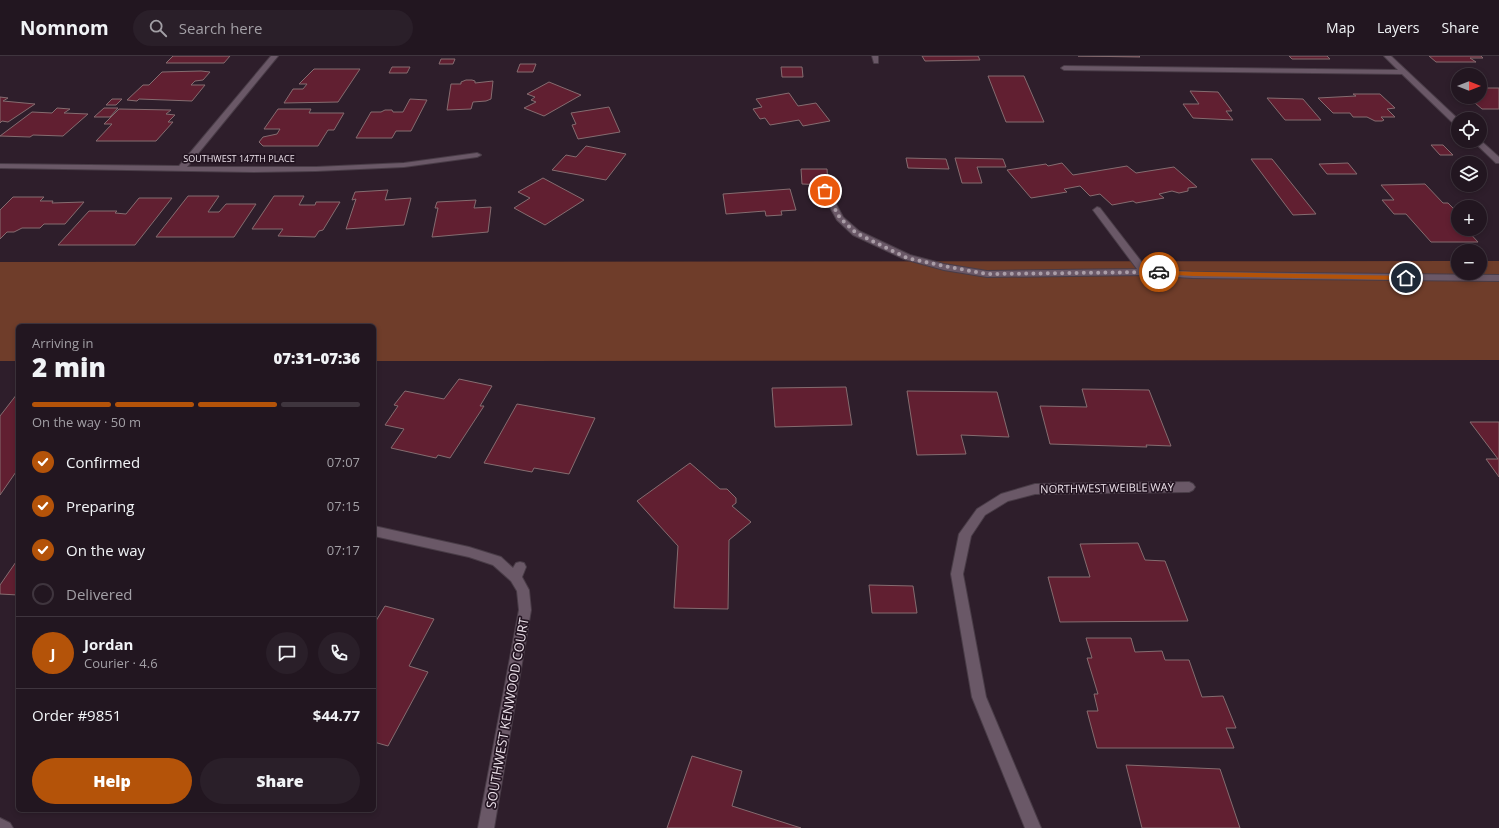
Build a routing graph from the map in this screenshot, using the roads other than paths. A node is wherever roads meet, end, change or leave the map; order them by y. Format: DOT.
graph roads {
  1 [pos="275,56"];
  2 [pos="1387,56"];
  3 [pos="1064,68"];
  4 [pos="1404,72"];
  5 [pos="1451,116"];
  6 [pos="1484,148"];
  7 [pos="477,155"];
  8 [pos="1499,162"];
  9 [pos="0,166"];
  10 [pos="181,169"];
  11 [pos="825,191"];
  12 [pos="1097,210"];
  13 [pos="1144,272"];
  14 [pos="1499,278"];
  15 [pos="1189,487"];
  16 [pos="376,531"];
  17 [pos="0,826"];
  18 [pos="5,828"];
  19 [pos="486,828"];
  20 [pos="1033,828"];
  1 -- 10 [label="street"];
  2 -- 4 [label="street"];
  3 -- 4 [label="street"];
  4 -- 5 [label="street"];
  6 -- 8 [label="street"];
  7 -- 10 [label="street, SOUTHWEST 147TH PLACE"];
  9 -- 10 [label="street, SOUTHWEST 147TH PLACE"];
  11 -- 13 [label="street"];
  12 -- 13 [label="street"];
  13 -- 14 [label="street"];
  15 -- 20 [label="street, NORTHWEST WEIBLE WAY"];
  16 -- 19 [label="street, SOUTHWEST KENWOOD COURT"];
  17 -- 18 [label="street"];
}
